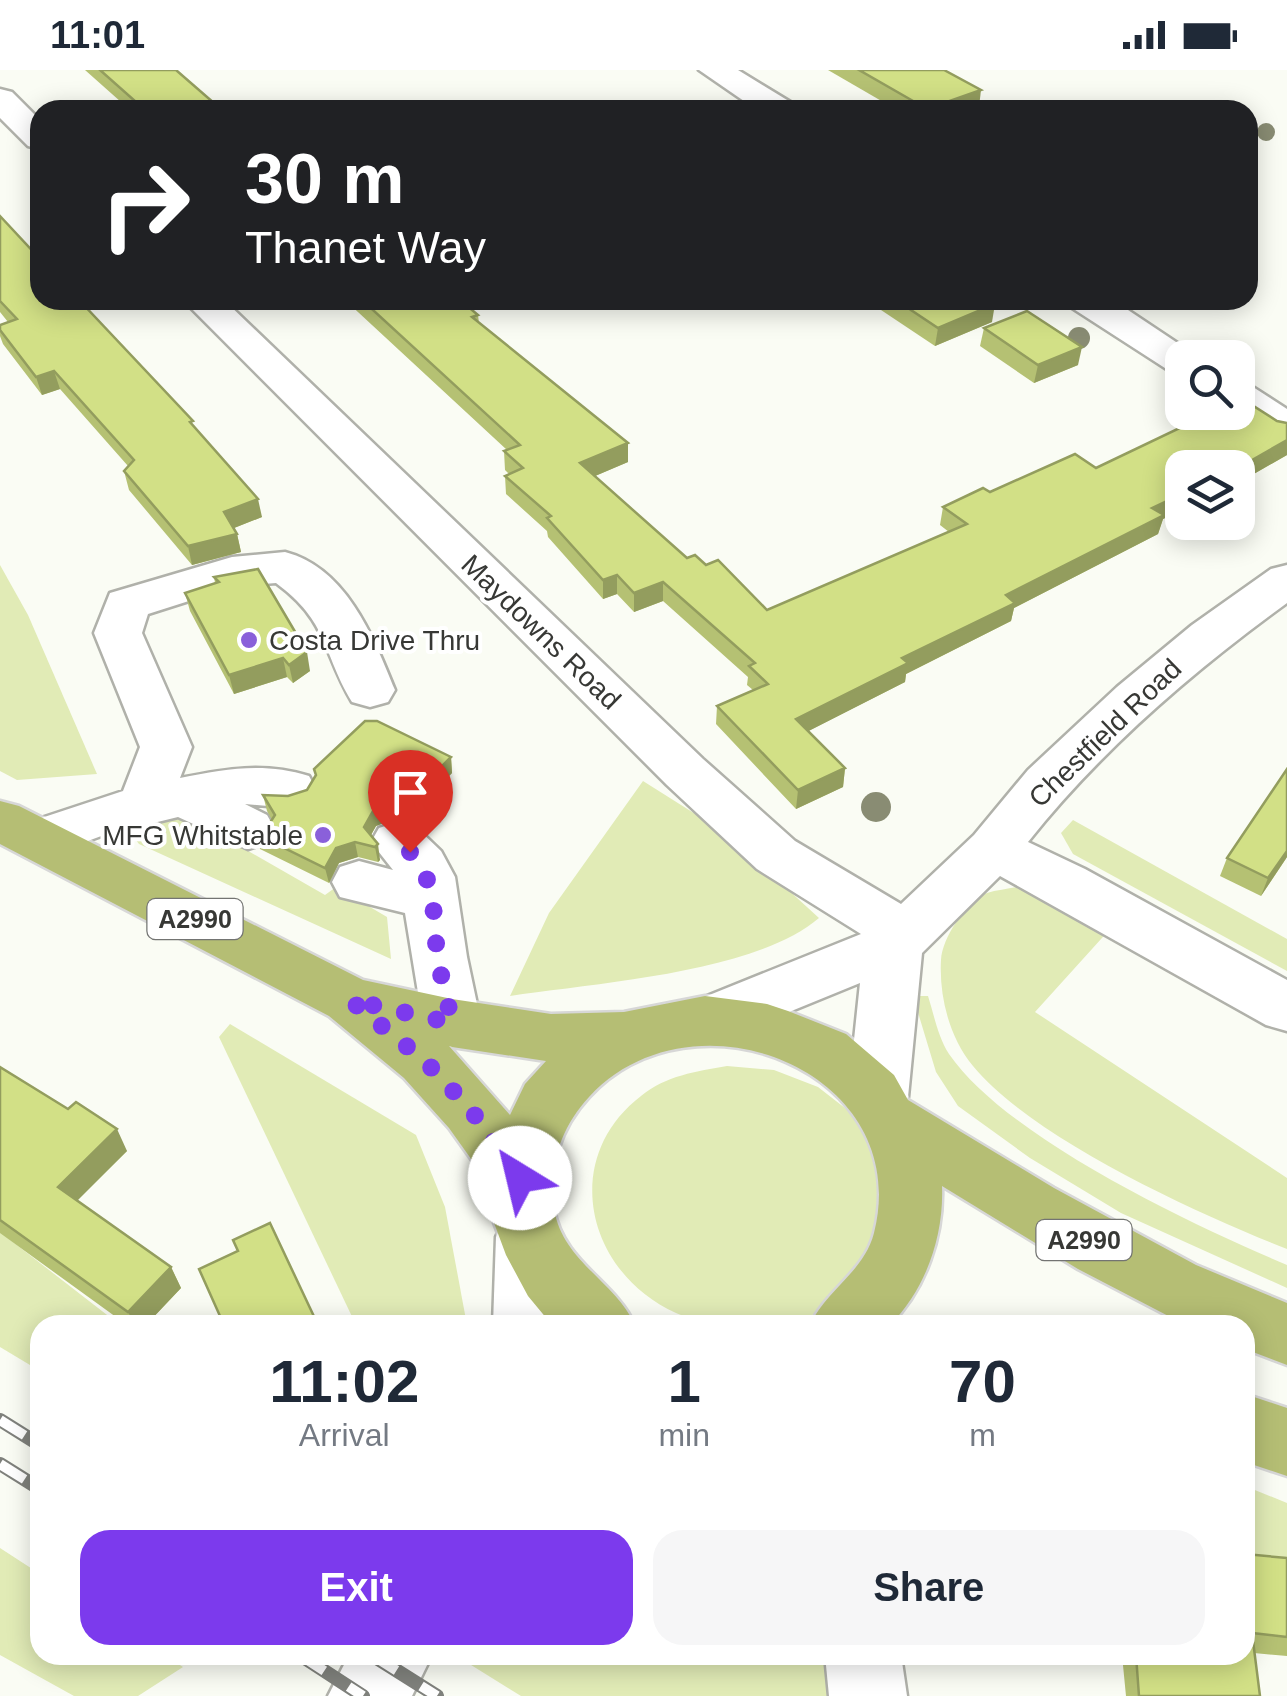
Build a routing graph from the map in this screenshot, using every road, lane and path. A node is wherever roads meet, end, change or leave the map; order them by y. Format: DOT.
graph roads {
  1 [pos="716,70"];
  2 [pos="0,99"];
  3 [pos="764,100"];
  4 [pos="30,129"];
  5 [pos="212,310"];
  6 [pos="1102,310"];
  7 [pos="1165,350"];
  8 [pos="1255,407"];
  9 [pos="1287,428"];
  10 [pos="1287,580"];
  11 [pos="370,690"];
  12 [pos="164,800"];
  13 [pos="269,809"];
  14 [pos="19,829"];
  15 [pos="993,849"];
  16 [pos="378,862"];
  17 [pos="900,939"];
  18 [pos="350,1000"];
  19 [pos="1287,1008"];
  20 [pos="713,1019"];
  21 [pos="452,1023"];
  22 [pos="626,1036"];
  23 [pos="886,1109"];
  24 [pos="524,1207"];
  25 [pos="527,1315"];
  26 [pos="588,1315"];
  27 [pos="854,1315"];
  28 [pos="1242,1315"];
  29 [pos="1255,1321"];
  30 [pos="1287,1334"];
  31 [pos="1255,1431"];
  32 [pos="1287,1442"];
  33 [pos="387,1665"];
  34 [pos="864,1665"];
  35 [pos="367,1696"];
  36 [pos="868,1696"];
  1 -- 3 [label="street"];
  2 -- 4 [label="street"];
  5 -- 17 [label="street, Maydowns Road"];
  6 -- 7 [label="street"];
  8 -- 9 [label="street"];
  10 -- 15 [label="street, Chestfield Road"];
  11 -- 12 [label="street"];
  12 -- 13 [label="street"];
  12 -- 14 [label="street"];
  14 -- 18 [label="main road, A2990"];
  15 -- 17 [label="street, Chestfield Road"];
  15 -- 19 [label="street"];
  16 -- 21 [label="street"];
  17 -- 20 [label="street, Chestfield Road"];
  17 -- 23 [label="street"];
  18 -- 21 [label="main road, A2990"];
  18 -- 24 [label="main road, A2990"];
  20 -- 22 [label="main road"];
  20 -- 23 [label="main road"];
  21 -- 22 [label="main road, A2990"];
  22 -- 24 [label="main road"];
  23 -- 27 [label="main road"];
  23 -- 28 [label="main road, A2990"];
  24 -- 25 [label="street"];
  24 -- 26 [label="main road"];
  29 -- 30 [label="main road, A2990"];
  31 -- 32 [label="main road"];
  33 -- 35 [label="street"];
  34 -- 36 [label="street"];
}
